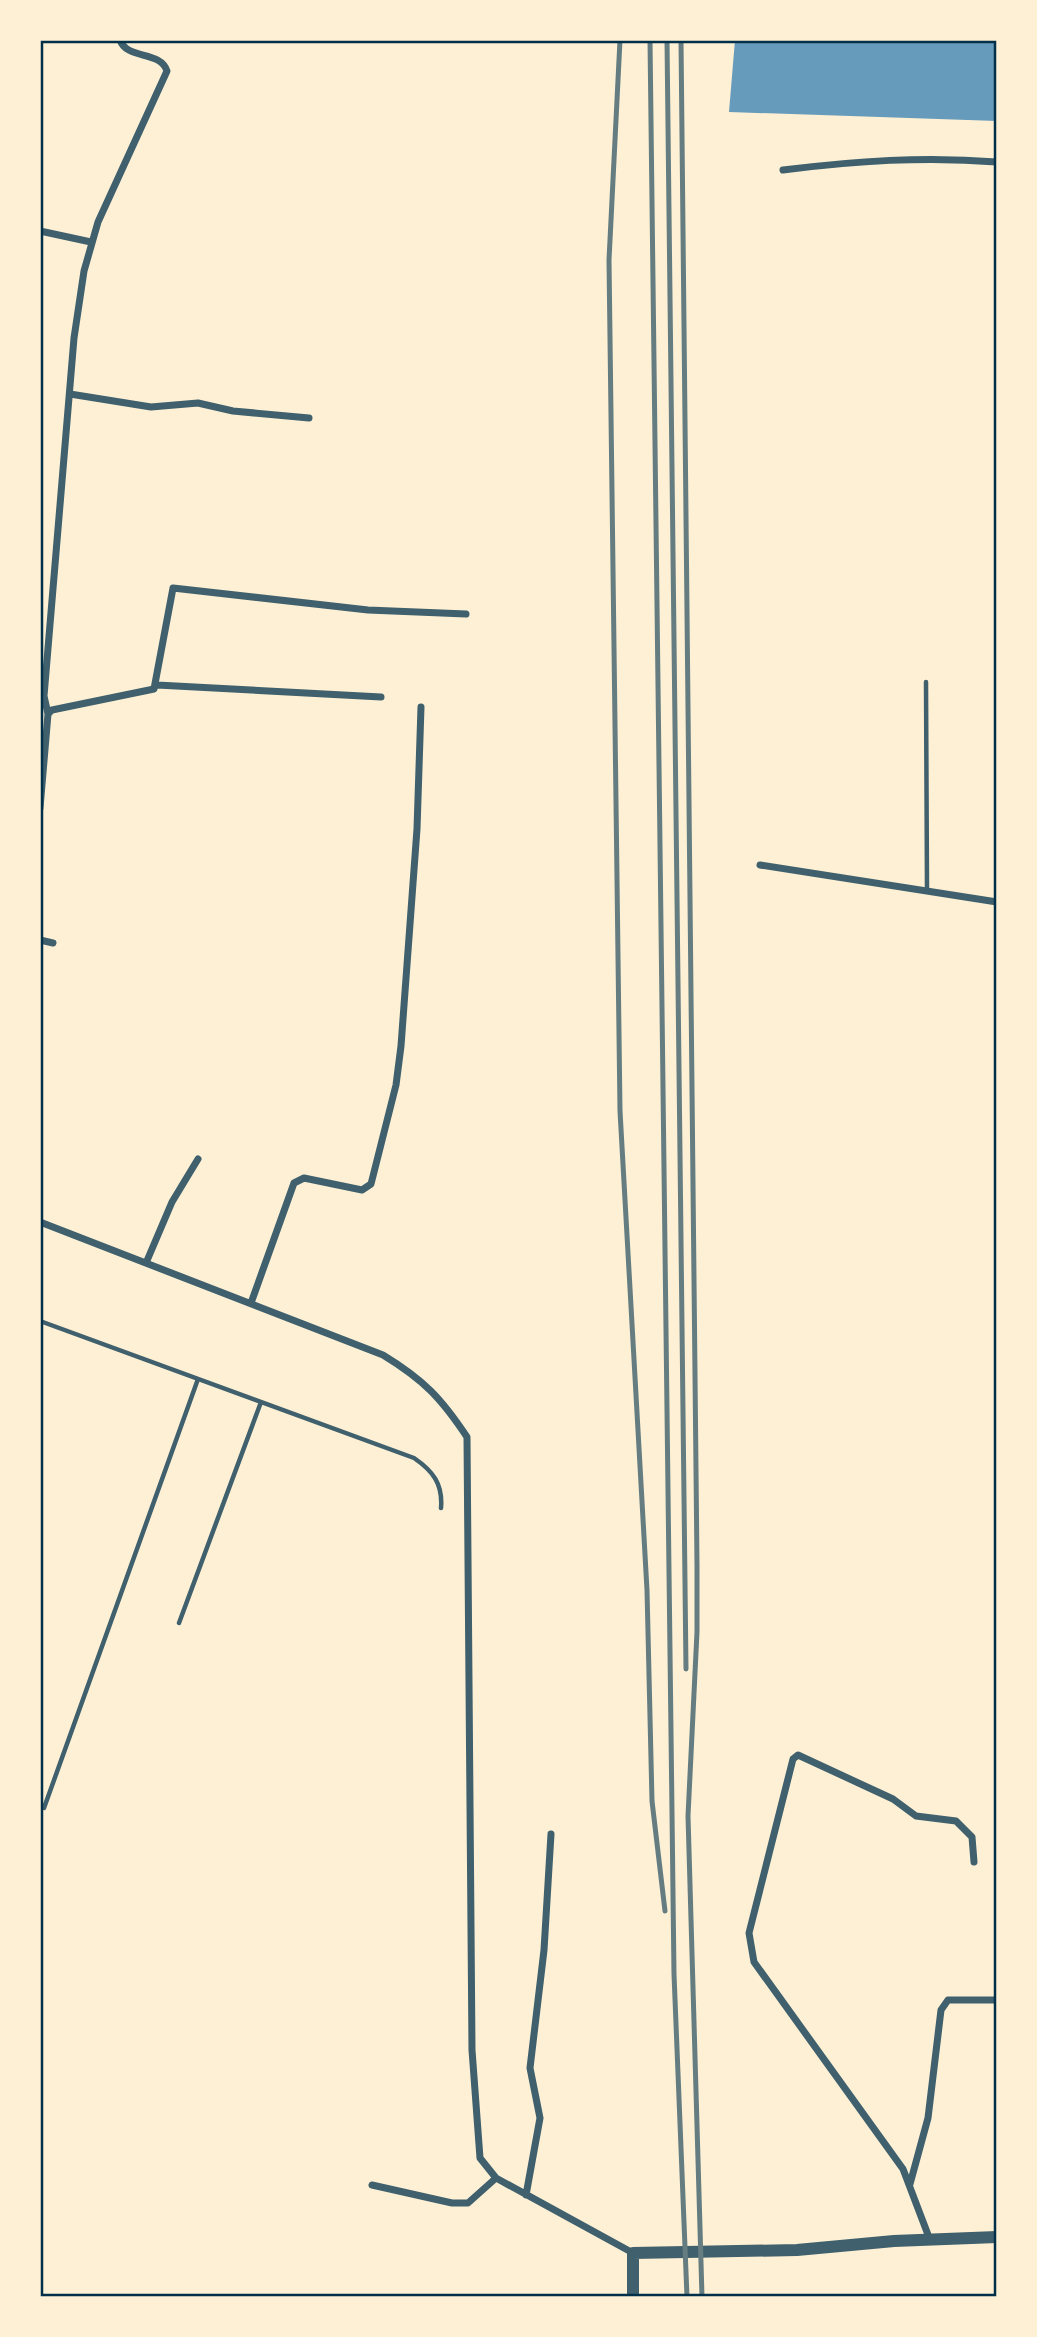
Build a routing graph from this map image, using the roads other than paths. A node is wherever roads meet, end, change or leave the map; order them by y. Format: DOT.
graph roads {
  1 [pos="120,40"];
  2 [pos="997,162"];
  3 [pos="783,170"];
  4 [pos="40,232"];
  5 [pos="91,242"];
  6 [pos="70,394"];
  7 [pos="309,418"];
  8 [pos="466,614"];
  9 [pos="926,682"];
  10 [pos="157,685"];
  11 [pos="381,697"];
  12 [pos="421,707"];
  13 [pos="48,714"];
  14 [pos="41,787"];
  15 [pos="40,808"];
  16 [pos="760,865"];
  17 [pos="927,891"];
  18 [pos="997,902"];
  19 [pos="40,940"];
  20 [pos="53,943"];
  21 [pos="198,1159"];
  22 [pos="40,1222"];
  23 [pos="146,1263"];
  24 [pos="251,1303"];
  25 [pos="40,1321"];
  26 [pos="198,1379"];
  27 [pos="261,1402"];
  28 [pos="441,1507"];
  29 [pos="179,1623"];
  30 [pos="44,1808"];
  31 [pos="551,1834"];
  32 [pos="975,1862"];
  33 [pos="997,2000"];
  34 [pos="496,2178"];
  35 [pos="910,2184"];
  36 [pos="372,2185"];
  37 [pos="526,2195"];
  38 [pos="997,2237"];
  39 [pos="930,2240"];
  40 [pos="633,2253"];
  41 [pos="633,2297"];
  1 -- 5 [label="street"];
  2 -- 3 [label="street"];
  4 -- 5 [label="street"];
  5 -- 6 [label="street"];
  6 -- 7 [label="street"];
  6 -- 13 [label="street"];
  8 -- 10 [label="street"];
  9 -- 17 [label="lane"];
  10 -- 11 [label="street"];
  10 -- 13 [label="street"];
  12 -- 24 [label="street"];
  13 -- 14 [label="street"];
  14 -- 15 [label="street"];
  16 -- 17 [label="street"];
  17 -- 18 [label="street"];
  19 -- 20 [label="street"];
  21 -- 23 [label="street"];
  22 -- 23 [label="street"];
  23 -- 24 [label="street"];
  24 -- 34 [label="street"];
  25 -- 26 [label="lane"];
  26 -- 27 [label="lane"];
  26 -- 30 [label="lane"];
  27 -- 28 [label="lane"];
  27 -- 29 [label="lane"];
  31 -- 37 [label="street"];
  32 -- 35 [label="street"];
  33 -- 35 [label="street"];
  34 -- 36 [label="street"];
  34 -- 37 [label="street"];
  35 -- 39 [label="street"];
  37 -- 40 [label="street"];
  38 -- 39 [label="street"];
  39 -- 40 [label="street"];
  40 -- 41 [label="street"];
}
